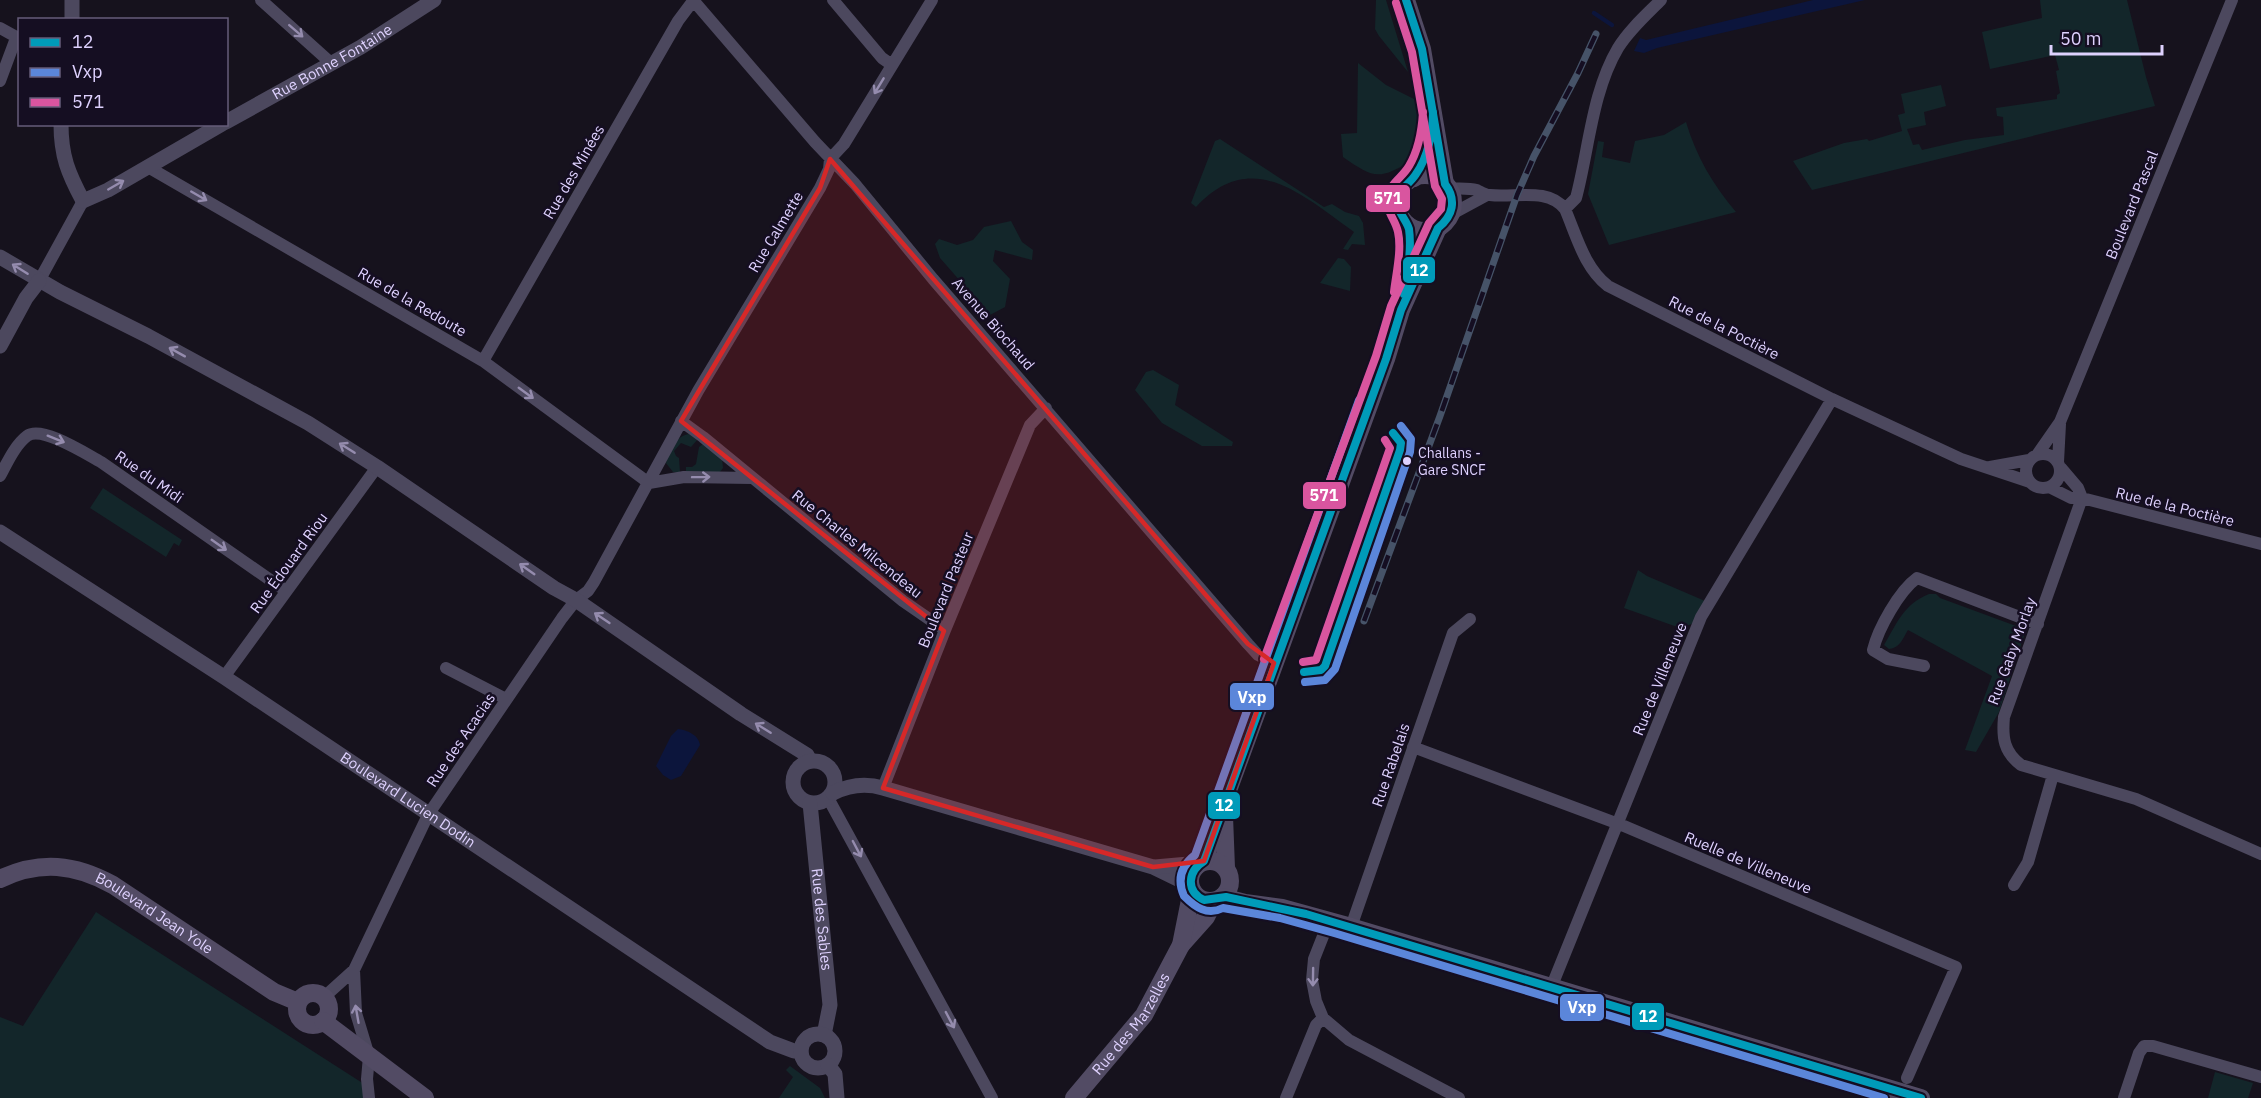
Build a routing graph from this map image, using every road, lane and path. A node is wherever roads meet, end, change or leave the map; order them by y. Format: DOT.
graph roads {
  1 [pos="72,0"];
  2 [pos="261,0"];
  3 [pos="434,0"];
  4 [pos="693,0"];
  5 [pos="833,0"];
  6 [pos="932,0"];
  7 [pos="1406,0"];
  8 [pos="1661,0"];
  9 [pos="2232,0"];
  10 [pos="72,18"];
  11 [pos="0,28"];
  12 [pos="18,39"];
  13 [pos="331,63"];
  14 [pos="892,65"];
  15 [pos="0,81"];
  16 [pos="1433,118"];
  17 [pos="228,121"];
  18 [pos="61,126"];
  19 [pos="218,126"];
  20 [pos="830,159"];
  21 [pos="148,166"];
  22 [pos="1414,178"];
  23 [pos="1447,186"];
  24 [pos="1487,195"];
  25 [pos="83,201"];
  26 [pos="1565,209"];
  27 [pos="1444,222"];
  28 [pos="1407,225"];
  29 [pos="0,257"];
  30 [pos="39,281"];
  31 [pos="1401,310"];
  32 [pos="0,346"];
  33 [pos="483,361"];
  34 [pos="1832,399"];
  35 [pos="1046,408"];
  36 [pos="681,421"];
  37 [pos="2060,422"];
  38 [pos="2033,458"];
  39 [pos="2059,465"];
  40 [pos="377,467"];
  41 [pos="1983,468"];
  42 [pos="0,476"];
  43 [pos="752,478"];
  44 [pos="2030,482"];
  45 [pos="649,483"];
  46 [pos="2049,487"];
  47 [pos="2082,498"];
  48 [pos="0,532"];
  49 [pos="2261,544"];
  50 [pos="286,591"];
  51 [pos="576,600"];
  52 [pos="1470,619"];
  53 [pos="2038,624"];
  54 [pos="945,630"];
  55 [pos="1274,663"];
  56 [pos="1924,666"];
  57 [pos="446,668"];
  58 [pos="224,677"];
  59 [pos="506,699"];
  60 [pos="1413,747"];
  61 [pos="810,761"];
  62 [pos="834,772"];
  63 [pos="2053,775"];
  64 [pos="876,786"];
  65 [pos="831,795"];
  66 [pos="1226,796"];
  67 [pos="810,803"];
  68 [pos="428,815"];
  69 [pos="1618,823"];
  70 [pos="2261,854"];
  71 [pos="1202,862"];
  72 [pos="1153,867"];
  73 [pos="1228,872"];
  74 [pos="0,879"];
  75 [pos="2014,885"];
  76 [pos="1191,888"];
  77 [pos="1218,899"];
  78 [pos="1277,907"];
  79 [pos="1329,921"];
  80 [pos="1351,927"];
  81 [pos="1180,945"];
  82 [pos="354,970"];
  83 [pos="1551,988"];
  84 [pos="323,998"];
  85 [pos="298,1002"];
  86 [pos="1323,1018"];
  87 [pos="323,1021"];
  88 [pos="824,1035"];
  89 [pos="801,1051"];
  90 [pos="369,1056"];
  91 [pos="828,1065"];
  92 [pos="2261,1077"];
  93 [pos="1907,1078"];
  94 [pos="369,1098"];
  95 [pos="425,1098"];
  96 [pos="837,1098"];
  97 [pos="992,1098"];
  98 [pos="1074,1098"];
  99 [pos="1286,1098"];
  100 [pos="1459,1098"];
  101 [pos="1921,1098"];
  102 [pos="2124,1098"];
  1 -- 10 [label="street"];
  2 -- 13 [label="street, one-way"];
  3 -- 13 [label="street, Rue Bonne Fontaine"];
  4 -- 20 [label="street, Avenue Biochaud"];
  4 -- 33 [label="street, Rue des Minées"];
  5 -- 14 [label="street"];
  6 -- 14 [label="street, Rue Calmette"];
  7 -- 16 [label="main road"];
  8 -- 26 [label="street"];
  9 -- 37 [label="street, Boulevard Pascal"];
  11 -- 12 [label="street"];
  12 -- 15 [label="street"];
  13 -- 17 [label="street, Rue Bonne Fontaine"];
  14 -- 20 [label="street, Rue Calmette, one-way"];
  16 -- 22 [label="main road"];
  16 -- 23 [label="main road"];
  18 -- 25 [label="street"];
  19 -- 21 [label="street"];
  20 -- 35 [label="street, Avenue Biochaud"];
  20 -- 36 [label="street, Rue Calmette"];
  25 -- 21 [label="street, one-way"];
  21 -- 33 [label="street, Rue de la Redoute, one-way"];
  22 -- 23 [label="main road"];
  22 -- 28 [label="main road"];
  23 -- 24 [label="street"];
  23 -- 27 [label="main road"];
  24 -- 26 [label="street"];
  24 -- 27 [label="street"];
  25 -- 30 [label="street"];
  26 -- 34 [label="street, Rue de la Poctière"];
  27 -- 28 [label="main road"];
  27 -- 31 [label="main road"];
  28 -- 31 [label="main road"];
  30 -- 29 [label="street, one-way"];
  30 -- 32 [label="street"];
  40 -- 30 [label="street, one-way"];
  31 -- 55 [label="main road"];
  33 -- 45 [label="street, Rue de la Redoute, one-way"];
  34 -- 41 [label="street, Rue de la Poctière"];
  34 -- 69 [label="street, Rue de Villeneuve"];
  35 -- 54 [label="street, Boulevard Pasteur"];
  35 -- 55 [label="street, Avenue Biochaud"];
  36 -- 43 [label="street, Rue Charles Milcendeau"];
  36 -- 45 [label="street, Rue Calmette"];
  37 -- 38 [label="street, Boulevard Pascal"];
  37 -- 39 [label="street, Boulevard Pascal"];
  38 -- 39 [label="street"];
  38 -- 41 [label="street"];
  38 -- 44 [label="street"];
  39 -- 46 [label="street"];
  39 -- 47 [label="street"];
  40 -- 50 [label="street, Rue Édouard Riou"];
  51 -- 40 [label="street, one-way"];
  41 -- 44 [label="street, Rue de la Poctière"];
  42 -- 50 [label="street, Rue du Midi, one-way"];
  45 -- 43 [label="street, one-way"];
  43 -- 54 [label="street, Rue Charles Milcendeau"];
  44 -- 46 [label="street, Rue de la Poctière"];
  45 -- 51 [label="street"];
  46 -- 47 [label="street, Rue de la Poctière"];
  47 -- 49 [label="street, Rue de la Poctière"];
  47 -- 53 [label="street, Rue Gaby Morlay"];
  48 -- 58 [label="street, Boulevard Lucien Dodin"];
  50 -- 58 [label="street, Rue Édouard Riou"];
  51 -- 59 [label="street, Rue des Acacias"];
  61 -- 51 [label="street, one-way"];
  52 -- 60 [label="street, Rue Rabelais"];
  53 -- 56 [label="street"];
  53 -- 63 [label="street, Rue Gaby Morlay"];
  54 -- 64 [label="street, Boulevard Pasteur"];
  55 -- 66 [label="main road"];
  57 -- 59 [label="street"];
  58 -- 68 [label="street, Boulevard Lucien Dodin"];
  59 -- 68 [label="street, Rue des Acacias"];
  60 -- 69 [label="street, Ruelle de Villeneuve"];
  60 -- 80 [label="street, Rue Rabelais"];
  61 -- 62 [label="street"];
  61 -- 67 [label="street"];
  62 -- 64 [label="street"];
  62 -- 65 [label="street"];
  63 -- 70 [label="street, Rue Gaby Morlay"];
  63 -- 75 [label="street"];
  64 -- 65 [label="street"];
  64 -- 72 [label="street"];
  65 -- 67 [label="street"];
  65 -- 97 [label="street, one-way"];
  66 -- 71 [label="main road"];
  66 -- 73 [label="main road"];
  67 -- 88 [label="street, Rue des Sables"];
  68 -- 82 [label="street, Rue des Acacias"];
  68 -- 89 [label="street, Boulevard Lucien Dodin"];
  69 -- 83 [label="street, Rue de Villeneuve"];
  69 -- 93 [label="street, Ruelle de Villeneuve"];
  71 -- 72 [label="street"];
  71 -- 73 [label="main road"];
  71 -- 76 [label="main road"];
  72 -- 76 [label="street"];
  73 -- 77 [label="main road"];
  73 -- 78 [label="main road"];
  74 -- 85 [label="main road, Boulevard Jean Yole"];
  76 -- 77 [label="main road"];
  76 -- 81 [label="main road, Rue des Marzelles"];
  77 -- 78 [label="main road"];
  77 -- 81 [label="main road, Rue des Marzelles"];
  78 -- 79 [label="main road"];
  79 -- 80 [label="main road"];
  79 -- 86 [label="street, one-way"];
  80 -- 83 [label="main road"];
  81 -- 98 [label="main road, Rue des Marzelles"];
  82 -- 84 [label="street, Rue des Acacias"];
  90 -- 82 [label="street, Rue des Acacias, one-way"];
  83 -- 101 [label="main road"];
  84 -- 85 [label="main road"];
  84 -- 87 [label="main road"];
  85 -- 87 [label="main road"];
  86 -- 99 [label="street"];
  86 -- 100 [label="street"];
  87 -- 90 [label="main road"];
  88 -- 89 [label="street"];
  88 -- 91 [label="street"];
  89 -- 91 [label="street"];
  90 -- 94 [label="street, Rue des Acacias"];
  90 -- 95 [label="main road"];
  91 -- 96 [label="street"];
  92 -- 102 [label="street"];
}
